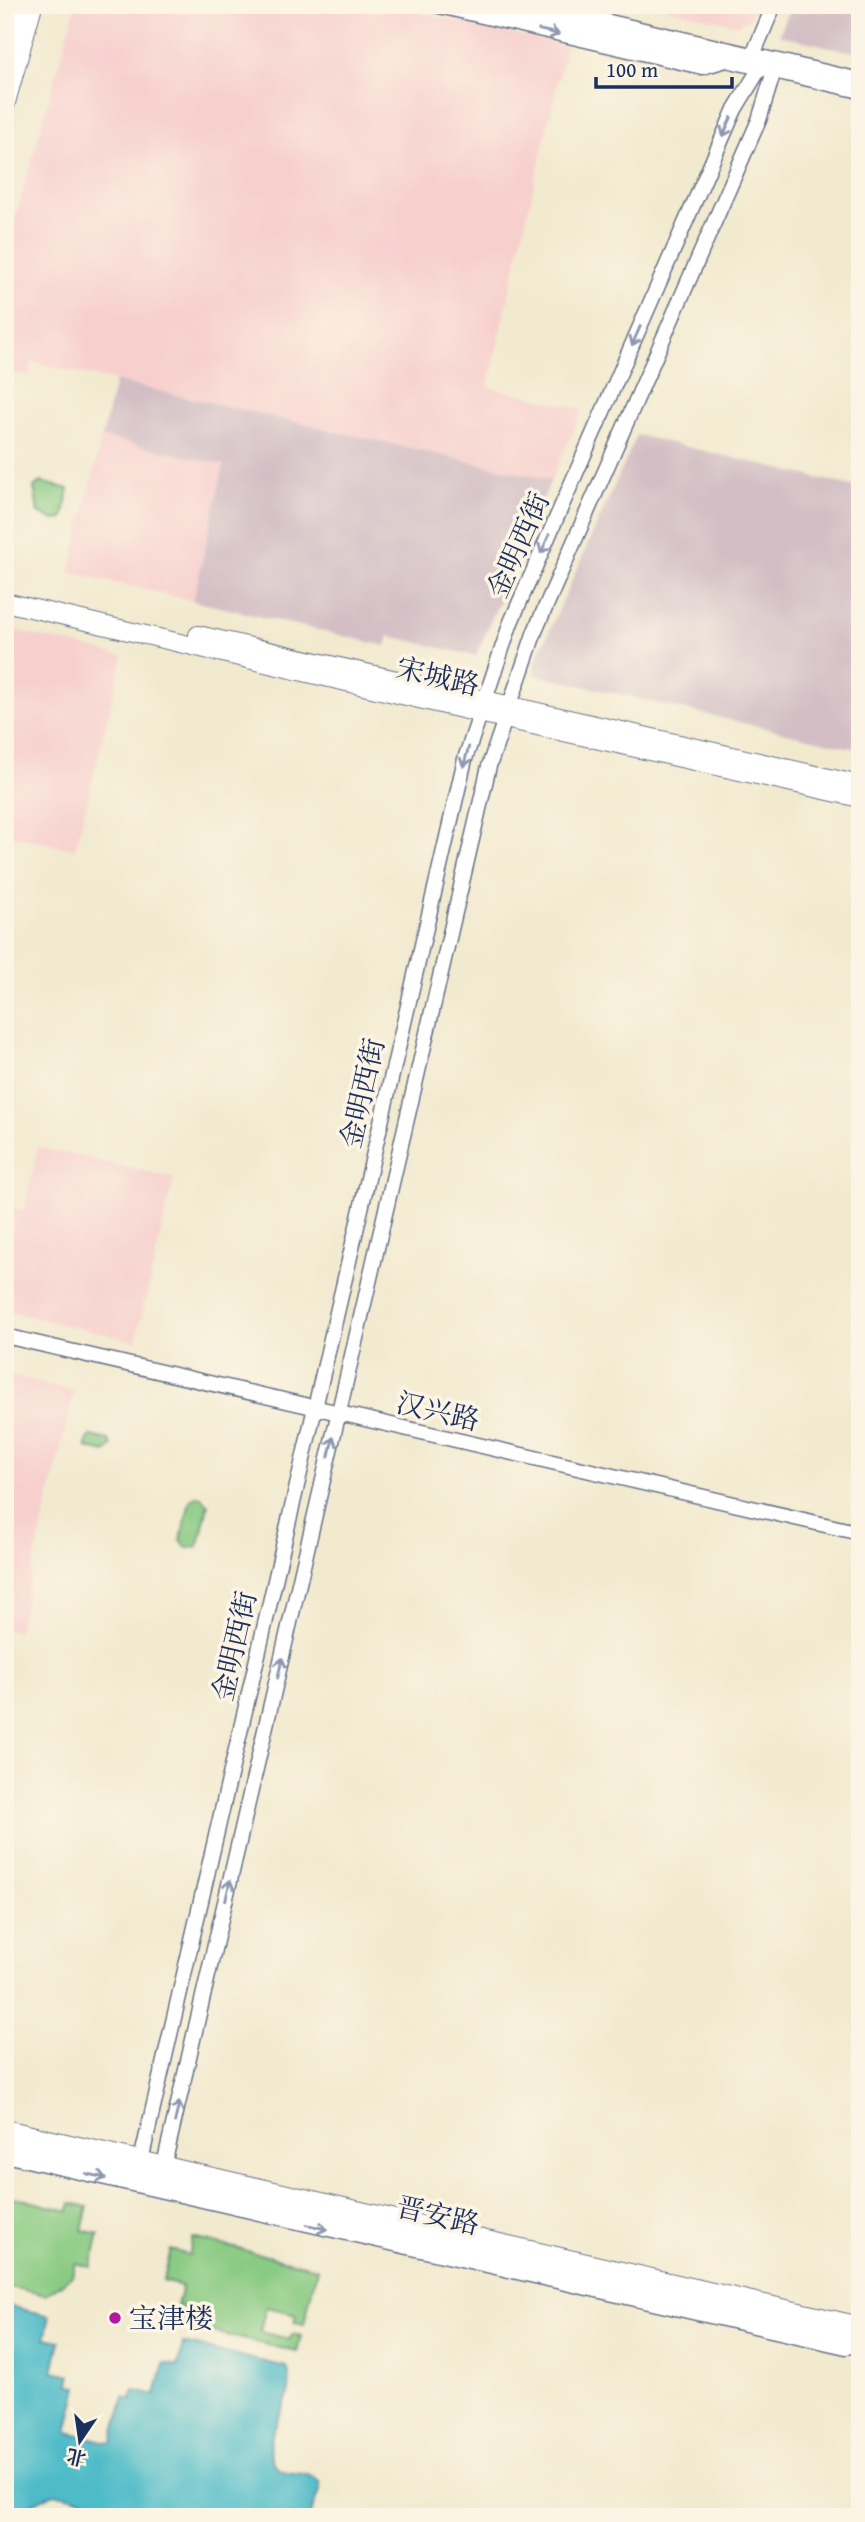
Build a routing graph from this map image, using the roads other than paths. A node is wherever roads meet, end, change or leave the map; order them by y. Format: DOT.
graph roads {
  1 [pos="19,5"];
  2 [pos="33,5"];
  3 [pos="435,5"];
  4 [pos="490,5"];
  5 [pos="536,5"];
  6 [pos="774,5"];
  7 [pos="5,57"];
  8 [pos="726,60"];
  9 [pos="762,65"];
  10 [pos="860,80"];
  11 [pos="860,90"];
  12 [pos="5,106"];
  13 [pos="5,591"];
  14 [pos="5,602"];
  15 [pos="481,706"];
  16 [pos="507,712"];
  17 [pos="860,785"];
  18 [pos="860,798"];
  19 [pos="5,1329"];
  20 [pos="5,1336"];
  21 [pos="315,1404"];
  22 [pos="340,1410"];
  23 [pos="860,1526"];
  24 [pos="860,1533"];
  25 [pos="5,2129"];
  26 [pos="5,2142"];
  27 [pos="5,2155"];
  28 [pos="140,2166"];
  29 [pos="163,2172"];
  30 [pos="860,2326"];
  31 [pos="860,2342"];
  1 -- 7 [label="main road"];
  2 -- 12 [label="main road"];
  3 -- 8 [label="street, one-way"];
  4 -- 8 [label="street"];
  5 -- 9 [label="street"];
  6 -- 9 [label="street"];
  8 -- 9 [label="street"];
  9 -- 10 [label="street"];
  9 -- 11 [label="street"];
  9 -- 15 [label="street, 金明西街, one-way"];
  9 -- 16 [label="street, 金明西街"];
  13 -- 15 [label="main road, 宋城路"];
  14 -- 15 [label="main road, 宋城路"];
  15 -- 16 [label="main road, 宋城路"];
  15 -- 21 [label="street, 金明西街, one-way"];
  16 -- 17 [label="main road, 宋城路"];
  16 -- 18 [label="main road, 宋城路"];
  16 -- 22 [label="street, 金明西街"];
  19 -- 21 [label="street, 汉兴路"];
  20 -- 21 [label="street, 汉兴路"];
  21 -- 22 [label="street, 汉兴路"];
  21 -- 28 [label="street, 金明西街"];
  22 -- 23 [label="street, 汉兴路"];
  22 -- 24 [label="street, 汉兴路"];
  29 -- 22 [label="street, 金明西街, one-way"];
  25 -- 28 [label="main road, 晋安路"];
  26 -- 28 [label="main road, 晋安路"];
  27 -- 31 [label="street, one-way"];
  28 -- 29 [label="main road, 晋安路"];
  29 -- 30 [label="main road, 晋安路"];
  29 -- 31 [label="main road, 晋安路"];
}
